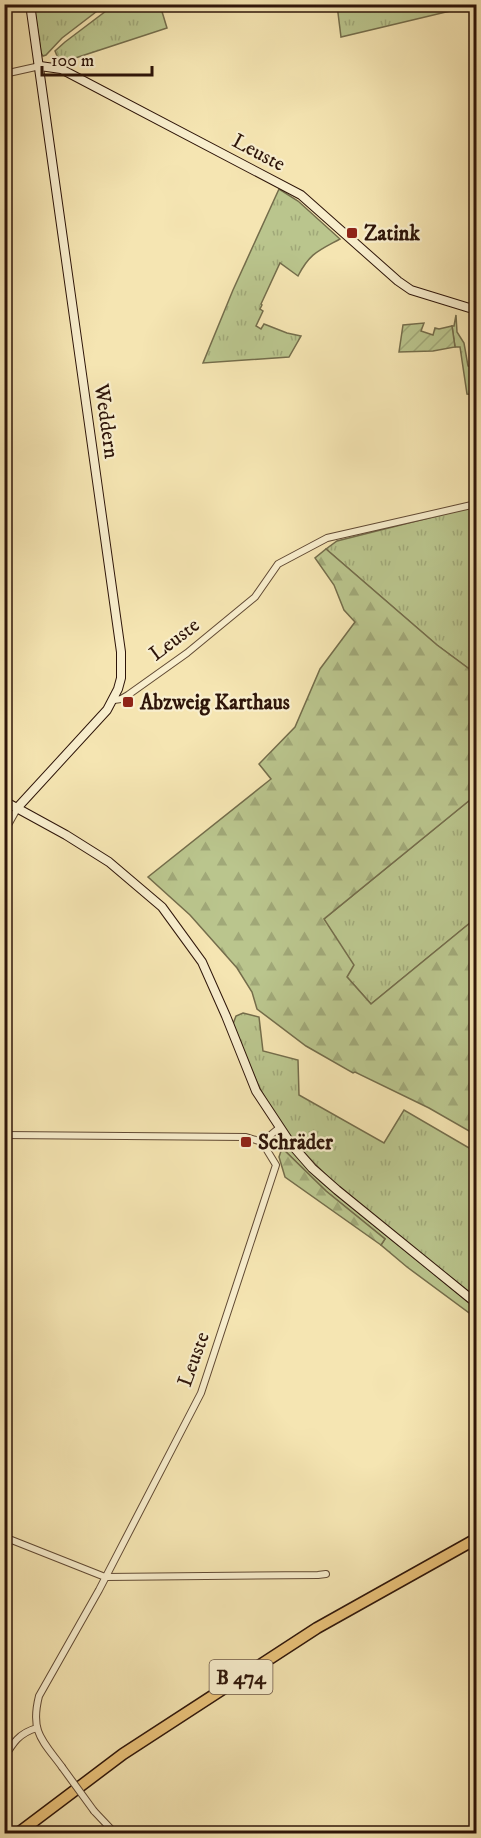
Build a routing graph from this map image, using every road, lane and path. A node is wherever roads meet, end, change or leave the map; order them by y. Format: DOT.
graph roads {
  1 [pos="30,4"];
  2 [pos="40,66"];
  3 [pos="4,74"];
  4 [pos="477,310"];
  5 [pos="477,504"];
  6 [pos="114,700"];
  7 [pos="4,801"];
  8 [pos="18,807"];
  9 [pos="4,832"];
  10 [pos="279,1128"];
  11 [pos="4,1135"];
  12 [pos="262,1142"];
  13 [pos="477,1303"];
  14 [pos="4,1537"];
  15 [pos="477,1539"];
  16 [pos="326,1574"];
  17 [pos="105,1577"];
  18 [pos="37,1728"];
  19 [pos="4,1758"];
  20 [pos="17,1833"];
  21 [pos="121,1833"];
  1 -- 2 [label="street, Weddern"];
  2 -- 3 [label="street, Leuste"];
  2 -- 4 [label="street, Leuste"];
  2 -- 6 [label="street, Weddern"];
  5 -- 6 [label="street, Leuste"];
  6 -- 8 [label="street, Weddern"];
  7 -- 8 [label="street"];
  8 -- 9 [label="street"];
  8 -- 10 [label="street"];
  10 -- 12 [label="street"];
  10 -- 13 [label="street"];
  11 -- 12 [label="street"];
  12 -- 17 [label="street, Leuste"];
  14 -- 17 [label="street"];
  15 -- 20 [label="highway, B 474"];
  16 -- 17 [label="street"];
  17 -- 18 [label="street, Leuste"];
  18 -- 19 [label="street"];
  18 -- 21 [label="street, bridge"];
}
